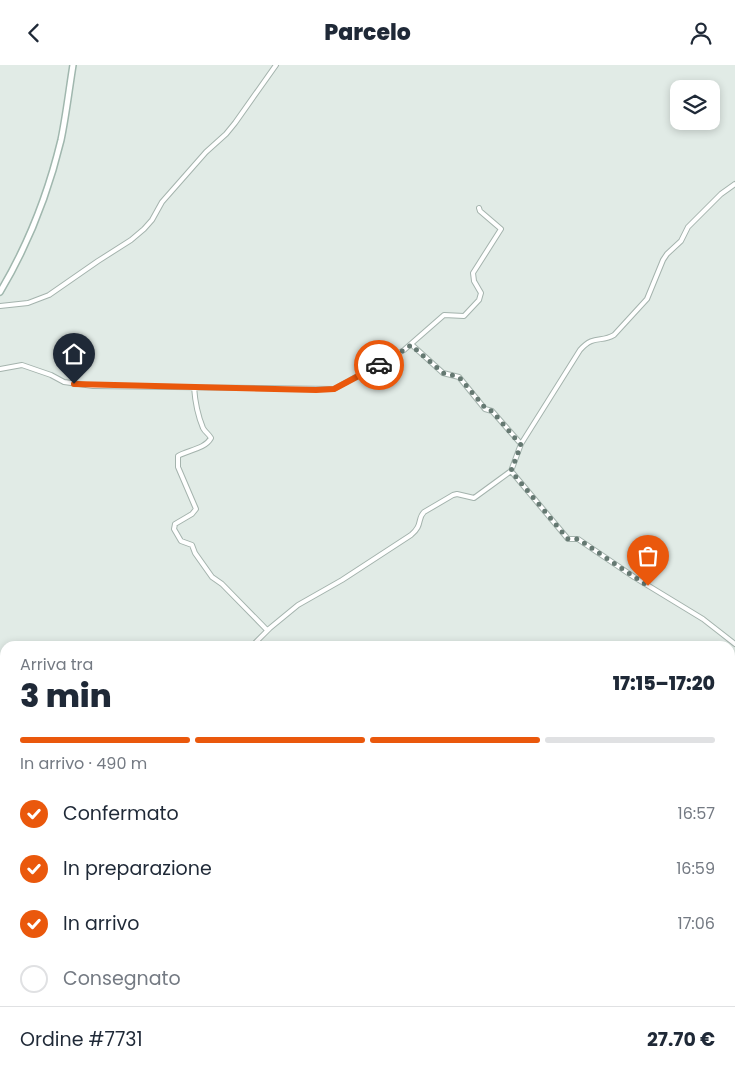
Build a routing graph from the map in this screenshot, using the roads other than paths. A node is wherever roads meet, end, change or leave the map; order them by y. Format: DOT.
graph roads {
  1 [pos="73,65"];
  2 [pos="276,65"];
  3 [pos="735,184"];
  4 [pos="479,208"];
  5 [pos="0,293"];
  6 [pos="0,307"];
  7 [pos="411,345"];
  8 [pos="0,369"];
  9 [pos="194,387"];
  10 [pos="521,445"];
  11 [pos="511,471"];
  12 [pos="267,631"];
  13 [pos="257,641"];
  14 [pos="731,641"];
  1 -- 5 [label="main road"];
  2 -- 6 [label="street"];
  3 -- 10 [label="street"];
  4 -- 7 [label="street"];
  7 -- 9 [label="street"];
  7 -- 10 [label="street"];
  8 -- 9 [label="street"];
  9 -- 12 [label="street"];
  10 -- 11 [label="street"];
  11 -- 12 [label="street"];
  11 -- 14 [label="street"];
  12 -- 13 [label="street"];
}
